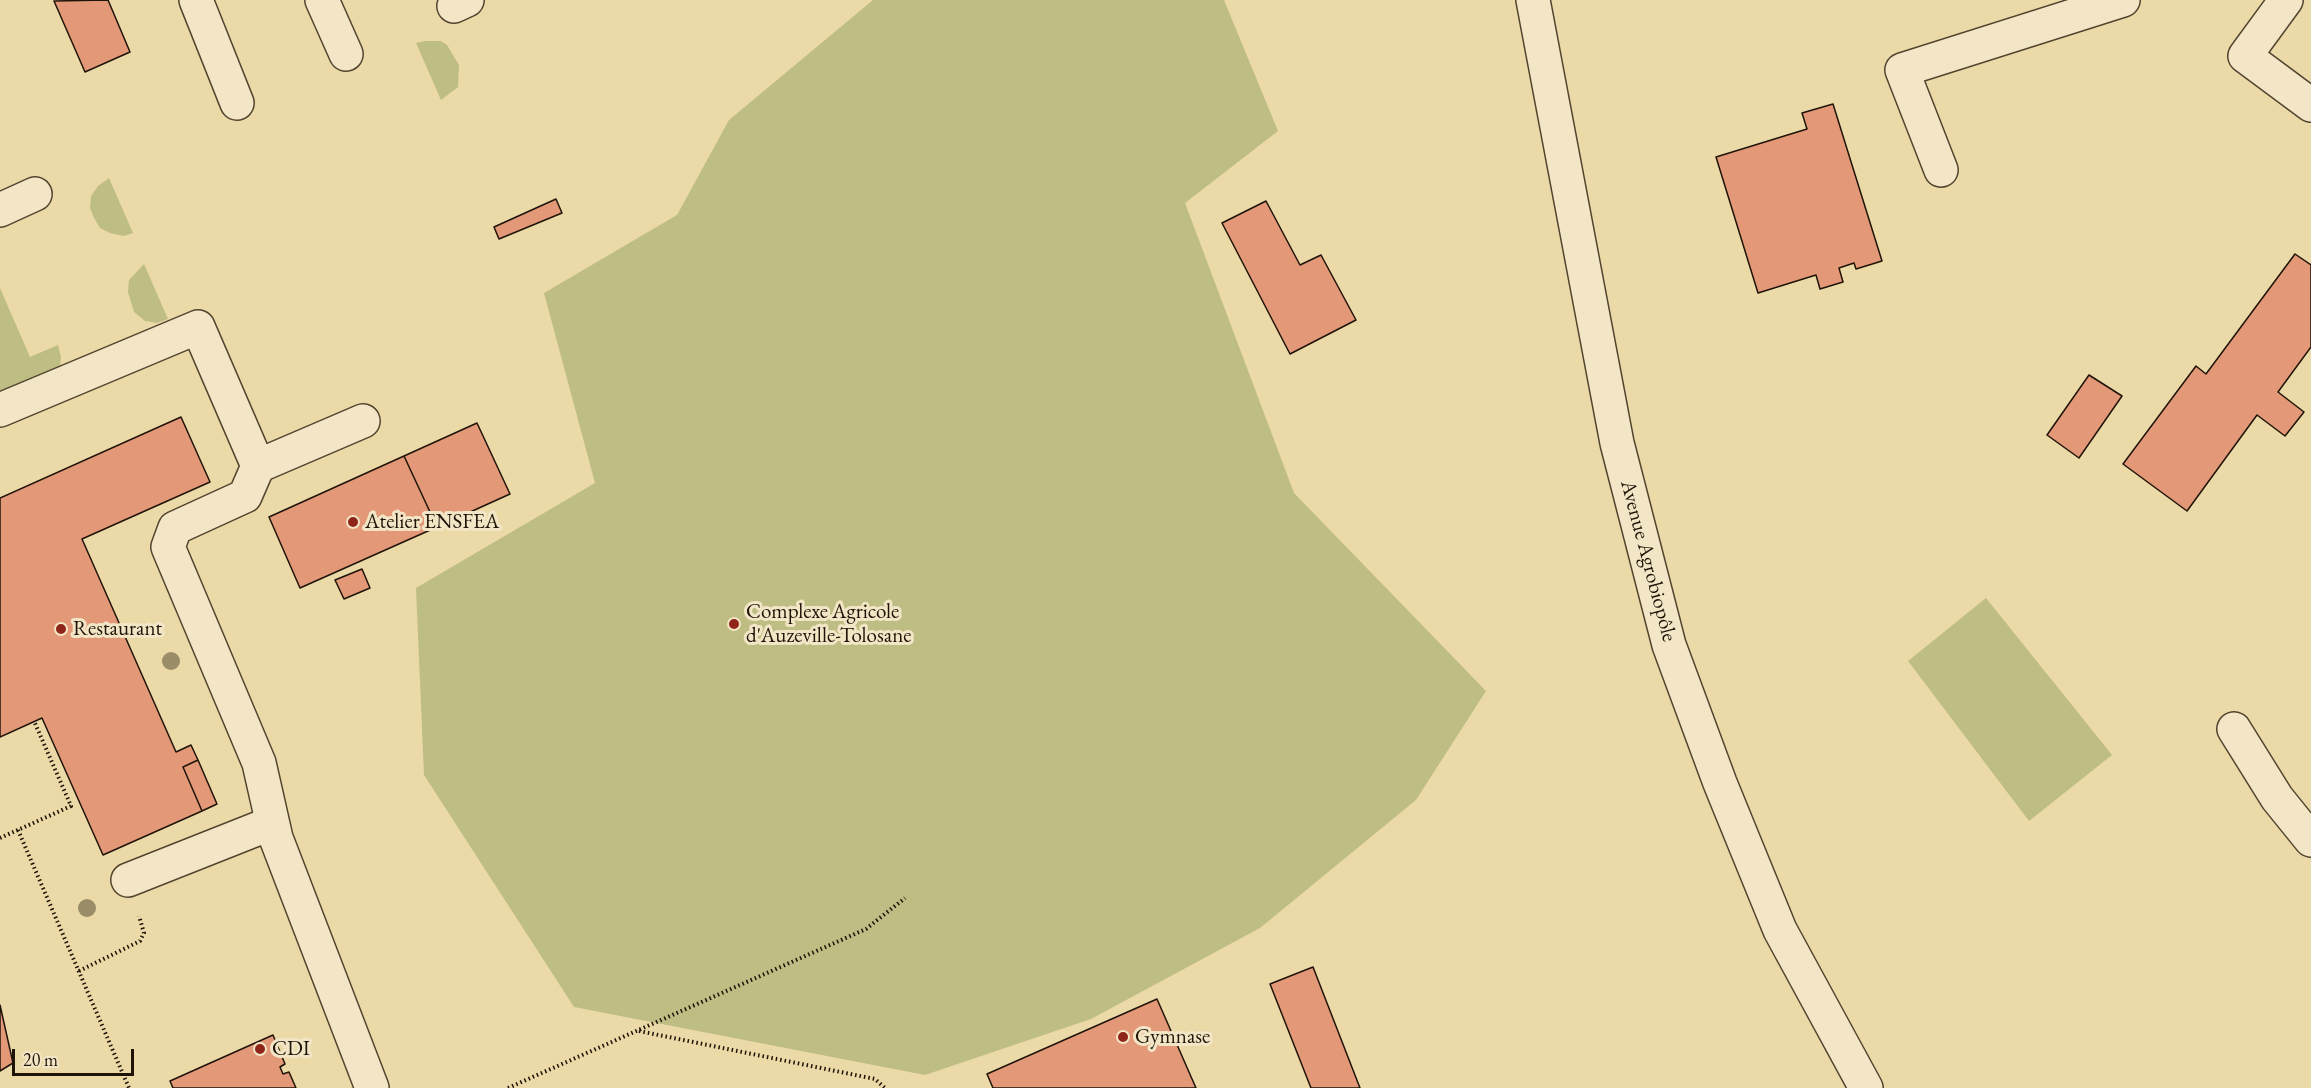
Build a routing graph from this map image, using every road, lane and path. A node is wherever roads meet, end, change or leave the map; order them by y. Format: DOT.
graph roads {
  1 [pos="196,0"];
  2 [pos="322,0"];
  3 [pos="1533,0"];
  4 [pos="2123,0"];
  5 [pos="2286,0"];
  6 [pos="346,54"];
  7 [pos="237,103"];
  8 [pos="2311,105"];
  9 [pos="1941,170"];
  10 [pos="35,194"];
  11 [pos="0,210"];
  12 [pos="0,410"];
  13 [pos="363,421"];
  14 [pos="258,466"];
  15 [pos="34,721"];
  16 [pos="2235,729"];
  17 [pos="272,823"];
  18 [pos="18,830"];
  19 [pos="0,838"];
  20 [pos="2311,840"];
  21 [pos="128,880"];
  22 [pos="905,898"];
  23 [pos="79,971"];
  24 [pos="639,1031"];
  25 [pos="511,1087"];
  26 [pos="129,1088"];
  27 [pos="372,1088"];
  28 [pos="885,1088"];
  29 [pos="1866,1088"];
  1 -- 7 [label="street"];
  2 -- 6 [label="street"];
  3 -- 29 [label="street, Avenue Agrobiopôle"];
  4 -- 9 [label="street"];
  5 -- 8 [label="street"];
  10 -- 11 [label="street"];
  12 -- 14 [label="street"];
  13 -- 14 [label="street"];
  14 -- 17 [label="street"];
  15 -- 18 [label="path"];
  16 -- 20 [label="street"];
  17 -- 21 [label="street"];
  17 -- 27 [label="street"];
  18 -- 19 [label="path"];
  18 -- 23 [label="path"];
  21 -- 23 [label="path"];
  22 -- 24 [label="path"];
  23 -- 26 [label="path"];
  24 -- 25 [label="path"];
  24 -- 28 [label="path"];
}
